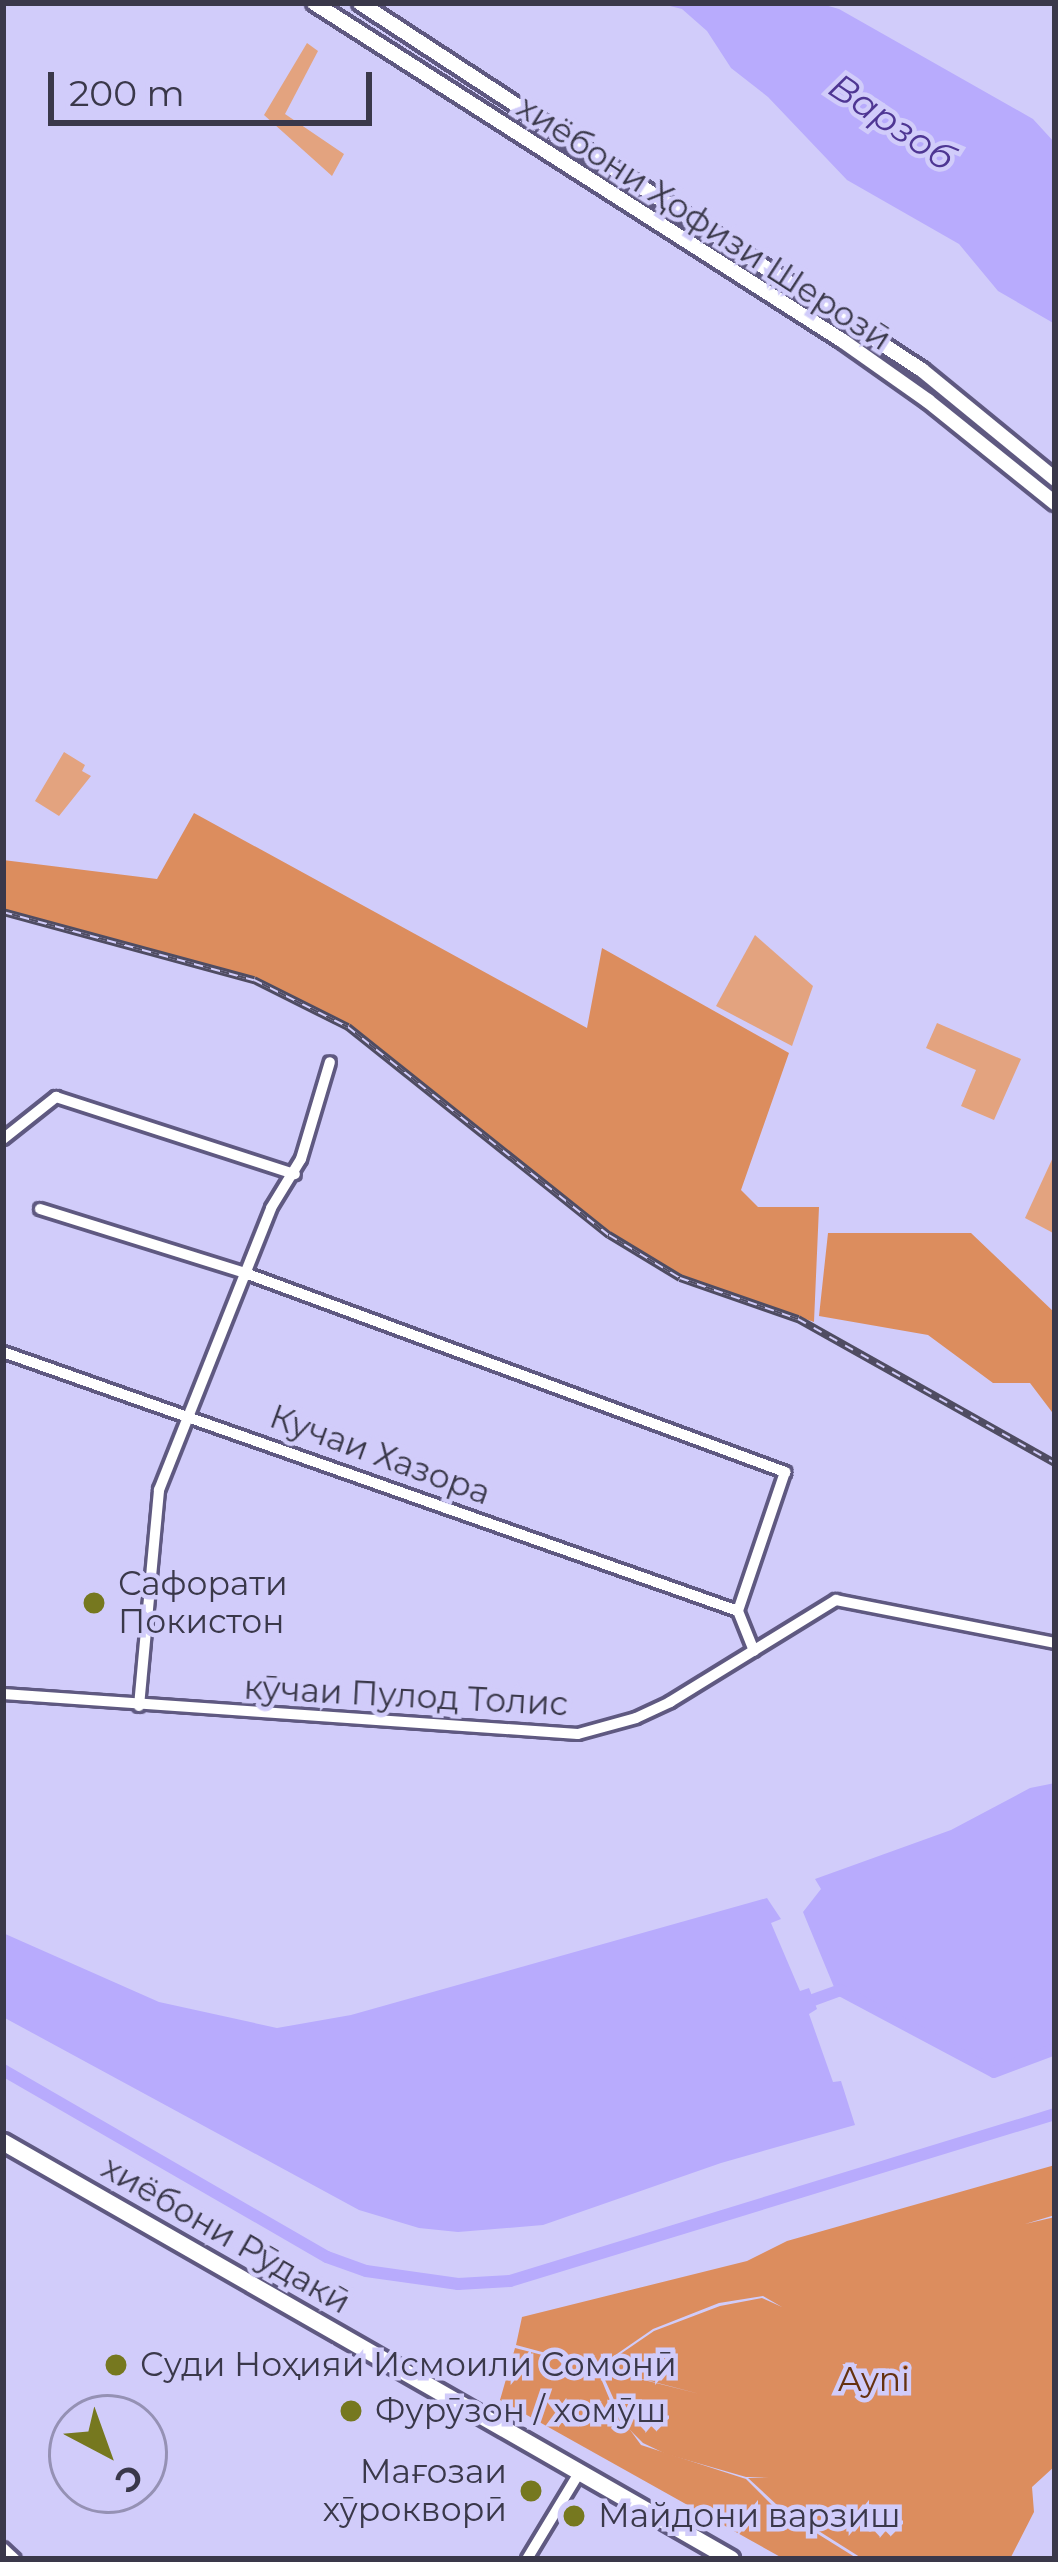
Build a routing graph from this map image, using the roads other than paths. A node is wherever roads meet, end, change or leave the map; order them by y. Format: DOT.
graph roads {
  1 [pos="314,3"];
  2 [pos="360,3"];
  3 [pos="1055,479"];
  4 [pos="1055,503"];
  5 [pos="330,1061"];
  6 [pos="3,1138"];
  7 [pos="295,1174"];
  8 [pos="40,1209"];
  9 [pos="245,1273"];
  10 [pos="3,1352"];
  11 [pos="189,1414"];
  12 [pos="738,1611"];
  13 [pos="1055,1643"];
  14 [pos="754,1651"];
  15 [pos="3,1694"];
  16 [pos="140,1706"];
  17 [pos="3,2142"];
  18 [pos="579,2473"];
  19 [pos="3,2548"];
  20 [pos="15,2559"];
  21 [pos="527,2559"];
  22 [pos="731,2559"];
  1 -- 4 [label="main road, хиёбони Ҳофизи Шерозӣ"];
  2 -- 3 [label="main road, хиёбони Ҳофизи Шерозӣ"];
  5 -- 7 [label="street"];
  6 -- 7 [label="street"];
  7 -- 9 [label="street"];
  8 -- 9 [label="street"];
  9 -- 11 [label="street"];
  9 -- 12 [label="street"];
  10 -- 11 [label="street, Кучаи Хазора"];
  11 -- 12 [label="street, Кучаи Хазора"];
  11 -- 16 [label="street"];
  12 -- 14 [label="street"];
  13 -- 14 [label="street, кӯчаи Пулод Толис"];
  14 -- 16 [label="street, кӯчаи Пулод Толис"];
  15 -- 16 [label="street, кӯчаи Пулод Толис"];
  17 -- 18 [label="highway, хиёбони Рӯдакӣ"];
  18 -- 21 [label="street"];
  18 -- 22 [label="highway, хиёбони Рӯдакӣ"];
  19 -- 20 [label="street"];
}
